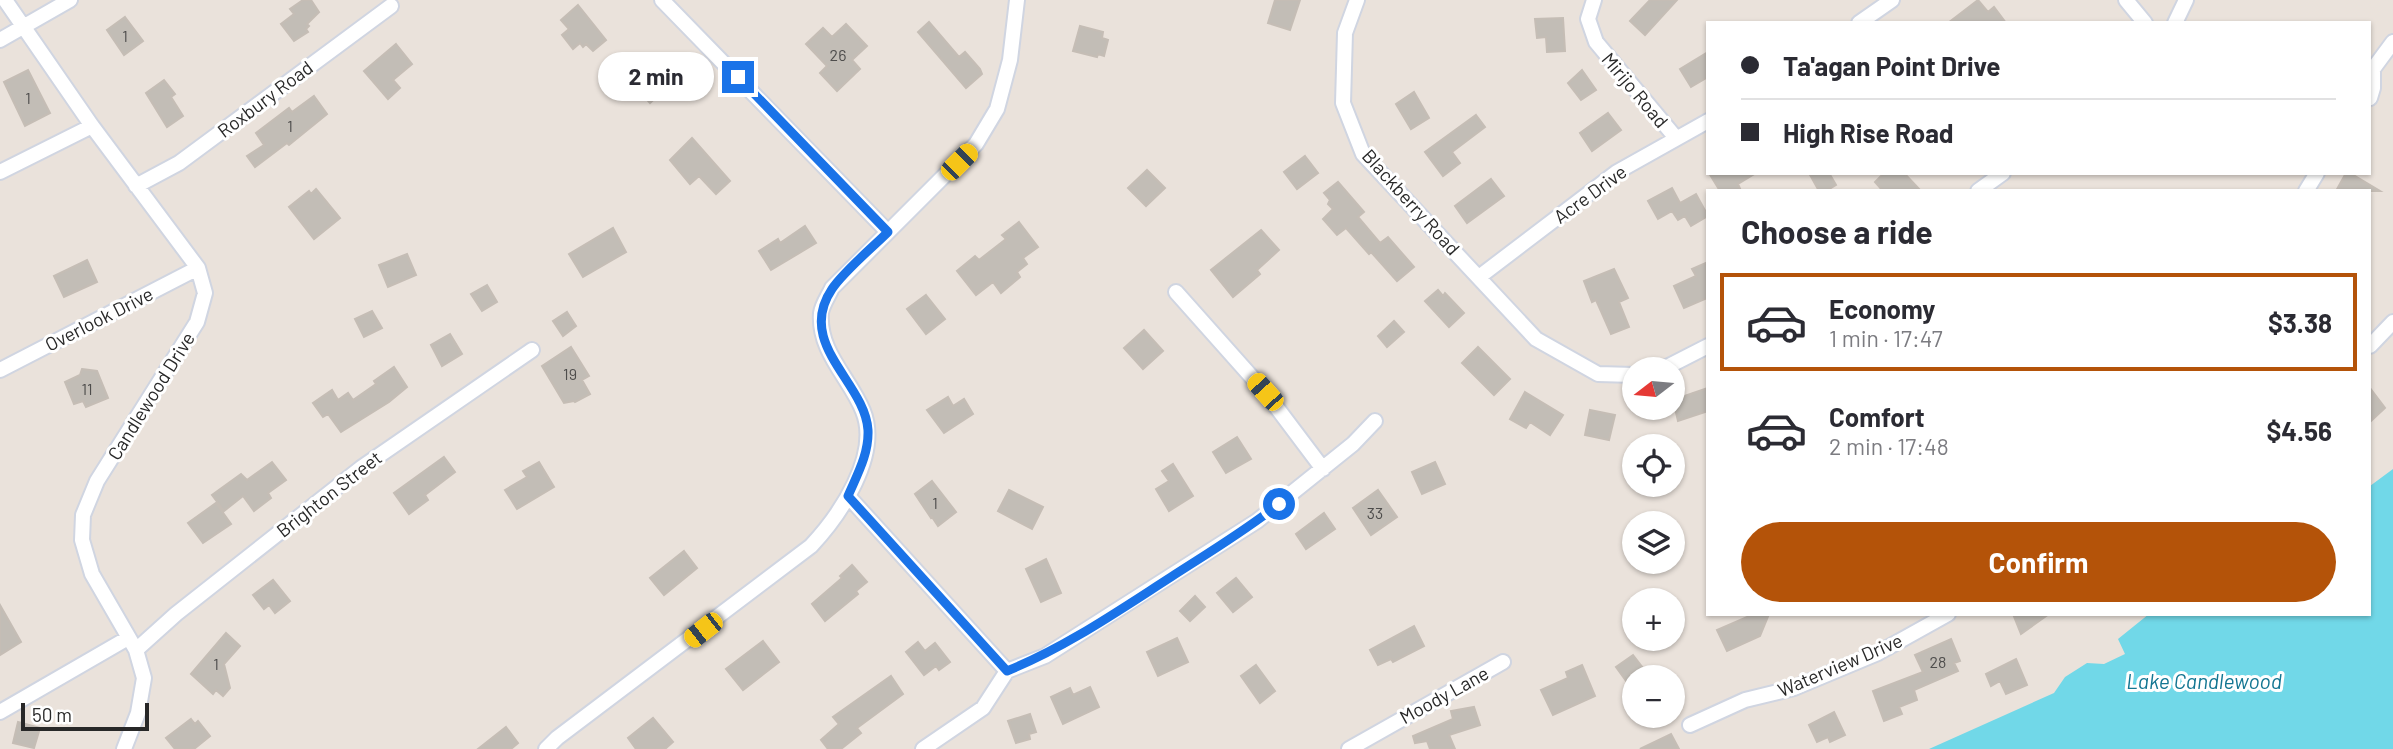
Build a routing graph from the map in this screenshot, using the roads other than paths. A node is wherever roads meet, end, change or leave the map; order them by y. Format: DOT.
graph roads {
  1 [pos="5,0"];
  2 [pos="70,0"];
  3 [pos="663,0"];
  4 [pos="1017,0"];
  5 [pos="1357,0"];
  6 [pos="1594,0"];
  7 [pos="1892,0"];
  8 [pos="2126,0"];
  9 [pos="2186,0"];
  10 [pos="391,6"];
  11 [pos="1862,21"];
  12 [pos="2143,21"];
  13 [pos="2176,21"];
  14 [pos="25,26"];
  15 [pos="0,40"];
  16 [pos="2393,42"];
  17 [pos="2371,67"];
  18 [pos="2371,95"];
  19 [pos="1706,122"];
  20 [pos="92,126"];
  21 [pos="1676,138"];
  22 [pos="0,172"];
  23 [pos="2000,175"];
  24 [pos="136,186"];
  25 [pos="1981,189"];
  26 [pos="888,232"];
  27 [pos="198,268"];
  28 [pos="1479,277"];
  29 [pos="1176,292"];
  30 [pos="2393,322"];
  31 [pos="2371,345"];
  32 [pos="1706,347"];
  33 [pos="532,350"];
  34 [pos="1685,358"];
  35 [pos="0,370"];
  36 [pos="1622,375"];
  37 [pos="1375,421"];
  38 [pos="1323,470"];
  39 [pos="848,496"];
  40 [pos="1944,616"];
  41 [pos="132,644"];
  42 [pos="1503,662"];
  43 [pos="1007,671"];
  44 [pos="0,712"];
  45 [pos="1690,725"];
  46 [pos="561,744"];
  47 [pos="124,749"];
  48 [pos="546,749"];
  49 [pos="922,749"];
  50 [pos="1349,749"];
  1 -- 14 [label="street, Candlewood Drive"];
  2 -- 14 [label="street"];
  3 -- 26 [label="street"];
  4 -- 26 [label="street"];
  5 -- 28 [label="street, Blackberry Road"];
  6 -- 21 [label="street, Mirijo Road"];
  7 -- 11 [label="street"];
  8 -- 12 [label="street"];
  9 -- 13 [label="street"];
  10 -- 24 [label="street, Roxbury Road"];
  14 -- 15 [label="street"];
  14 -- 20 [label="street, Candlewood Drive"];
  16 -- 17 [label="street"];
  17 -- 18 [label="street"];
  19 -- 21 [label="street, Acre Drive"];
  20 -- 22 [label="street"];
  20 -- 24 [label="street, Candlewood Drive"];
  21 -- 28 [label="street, Acre Drive"];
  23 -- 25 [label="street"];
  24 -- 27 [label="street, Candlewood Drive"];
  26 -- 39 [label="street"];
  27 -- 35 [label="street, Overlook Drive"];
  27 -- 41 [label="street, Candlewood Drive"];
  28 -- 36 [label="street, Blackberry Road"];
  29 -- 38 [label="street"];
  30 -- 31 [label="street"];
  32 -- 34 [label="street"];
  33 -- 41 [label="street, Brighton Street"];
  37 -- 38 [label="street"];
  38 -- 43 [label="street"];
  39 -- 43 [label="street"];
  39 -- 46 [label="street"];
  40 -- 45 [label="street, Waterview Drive"];
  41 -- 44 [label="street, Brighton Street"];
  41 -- 47 [label="street, Candlewood Drive"];
  42 -- 50 [label="street, Moody Lane"];
  43 -- 49 [label="street"];
  46 -- 48 [label="street"];
}
